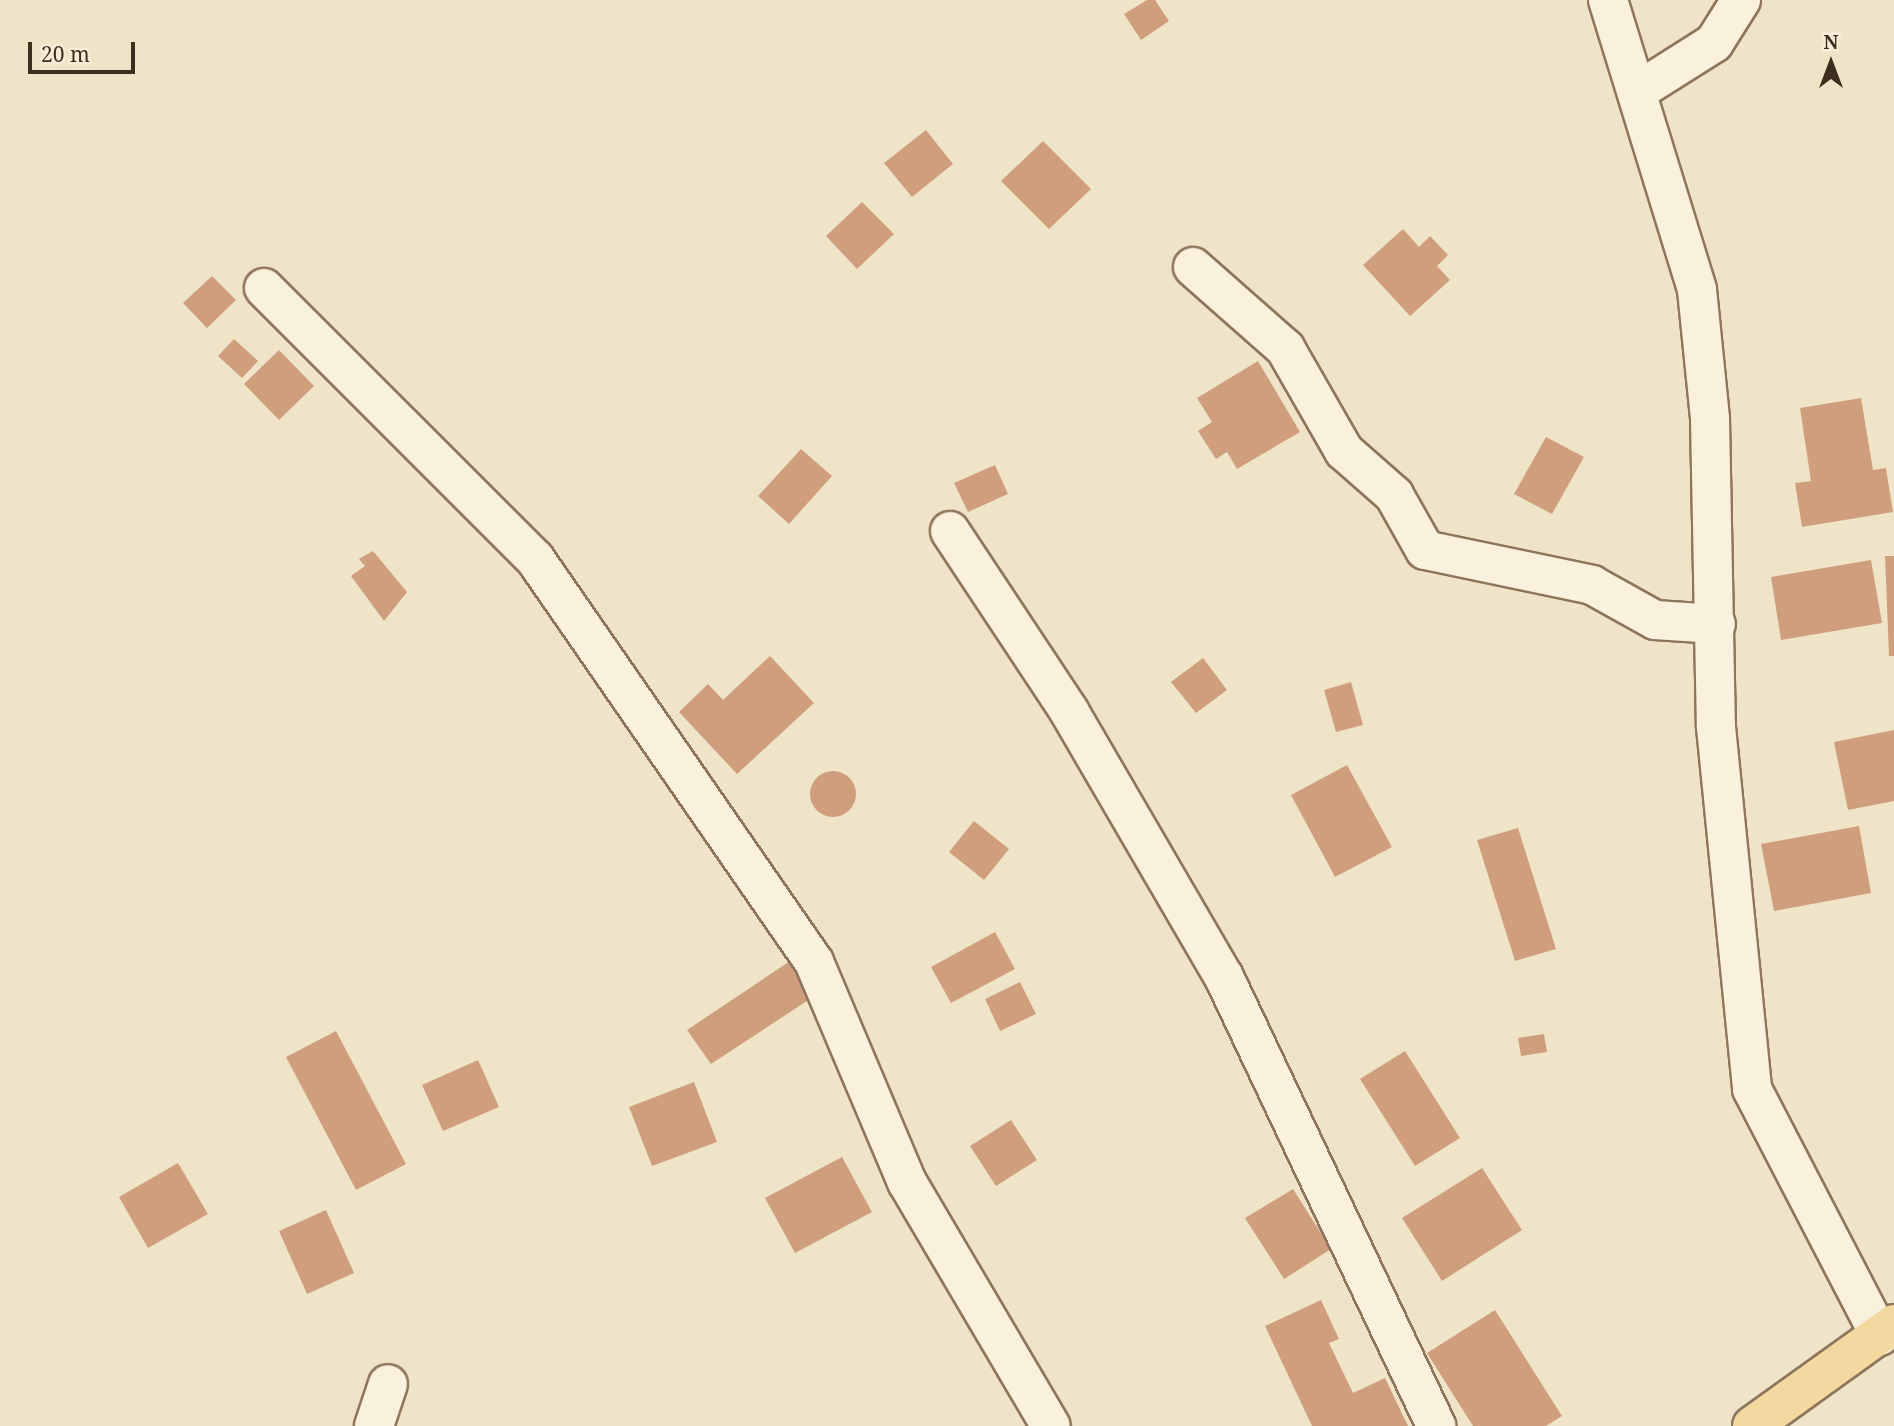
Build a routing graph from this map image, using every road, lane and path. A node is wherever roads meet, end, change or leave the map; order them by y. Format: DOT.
graph roads {
  1 [pos="1608,0"];
  2 [pos="1741,0"];
  3 [pos="1638,91"];
  4 [pos="1193,267"];
  5 [pos="264,288"];
  6 [pos="950,531"];
  7 [pos="1716,624"];
  8 [pos="1887,1330"];
  9 [pos="388,1384"];
  10 [pos="374,1426"];
  11 [pos="1051,1426"];
  12 [pos="1436,1426"];
  13 [pos="1752,1426"];
  1 -- 3 [label="street"];
  2 -- 3 [label="street"];
  3 -- 7 [label="street"];
  4 -- 7 [label="street"];
  5 -- 11 [label="street"];
  6 -- 12 [label="street"];
  7 -- 8 [label="street"];
  8 -- 13 [label="main road"];
  9 -- 10 [label="street"];
}
